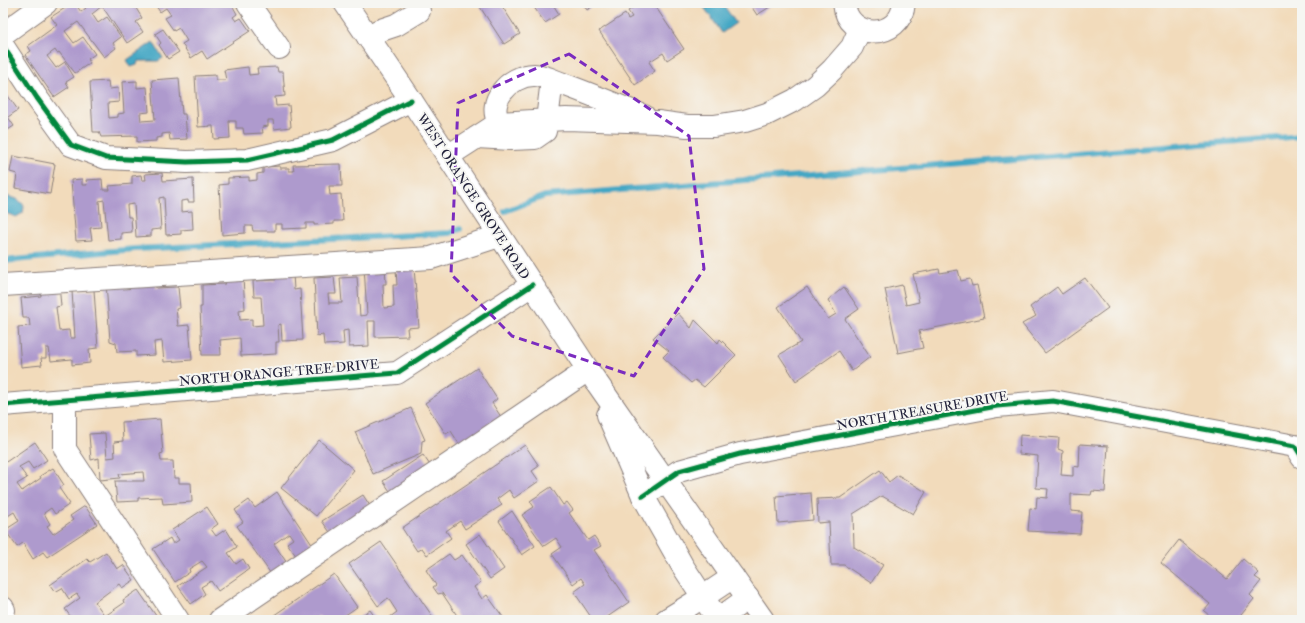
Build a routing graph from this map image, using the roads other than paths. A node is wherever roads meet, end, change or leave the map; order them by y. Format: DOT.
graph roads {
  1 [pos="46,3"];
  2 [pos="248,3"];
  3 [pos="344,3"];
  4 [pos="844,3"];
  5 [pos="904,3"];
  6 [pos="413,15"];
  7 [pos="860,29"];
  8 [pos="3,34"];
  9 [pos="368,37"];
  10 [pos="3,46"];
  11 [pos="279,48"];
  12 [pos="552,80"];
  13 [pos="410,100"];
  14 [pos="548,120"];
  15 [pos="658,122"];
  16 [pos="499,123"];
  17 [pos="477,137"];
  18 [pos="448,156"];
  19 [pos="499,236"];
  20 [pos="3,285"];
  21 [pos="532,285"];
  22 [pos="588,370"];
  23 [pos="65,400"];
  24 [pos="3,405"];
  25 [pos="1302,457"];
  26 [pos="665,481"];
  27 [pos="643,496"];
  28 [pos="733,577"];
  29 [pos="703,597"];
  30 [pos="748,598"];
  31 [pos="178,620"];
  32 [pos="220,620"];
  33 [pos="666,620"];
  34 [pos="718,620"];
  35 [pos="763,620"];
  1 -- 8 [label="street"];
  2 -- 11 [label="street"];
  3 -- 9 [label="street, WEST ORANGE GROVE ROAD"];
  4 -- 7 [label="street"];
  5 -- 7 [label="street"];
  6 -- 9 [label="street"];
  7 -- 15 [label="street"];
  9 -- 13 [label="street, WEST ORANGE GROVE ROAD"];
  10 -- 13 [label="street"];
  12 -- 14 [label="street"];
  12 -- 15 [label="street"];
  12 -- 16 [label="street"];
  13 -- 18 [label="street, WEST ORANGE GROVE ROAD"];
  14 -- 15 [label="street"];
  14 -- 16 [label="street"];
  14 -- 17 [label="street"];
  16 -- 17 [label="street"];
  17 -- 18 [label="street"];
  18 -- 19 [label="street, WEST ORANGE GROVE ROAD"];
  19 -- 20 [label="street"];
  19 -- 21 [label="street, WEST ORANGE GROVE ROAD"];
  21 -- 22 [label="street, WEST ORANGE GROVE ROAD"];
  21 -- 23 [label="street, NORTH ORANGE TREE DRIVE"];
  22 -- 26 [label="street, WEST ORANGE GROVE ROAD"];
  22 -- 27 [label="street, WEST ORANGE GROVE ROAD"];
  22 -- 32 [label="street"];
  23 -- 24 [label="street, NORTH ORANGE TREE DRIVE"];
  23 -- 31 [label="street"];
  25 -- 26 [label="street, NORTH TREASURE DRIVE"];
  26 -- 27 [label="street, NORTH TREASURE DRIVE"];
  26 -- 28 [label="street, WEST ORANGE GROVE ROAD"];
  27 -- 29 [label="street, WEST ORANGE GROVE ROAD"];
  28 -- 29 [label="street"];
  28 -- 30 [label="street, WEST ORANGE GROVE ROAD"];
  29 -- 33 [label="street"];
  29 -- 34 [label="street, WEST ORANGE GROVE ROAD"];
  30 -- 34 [label="street"];
  30 -- 35 [label="street, WEST ORANGE GROVE ROAD"];
}
